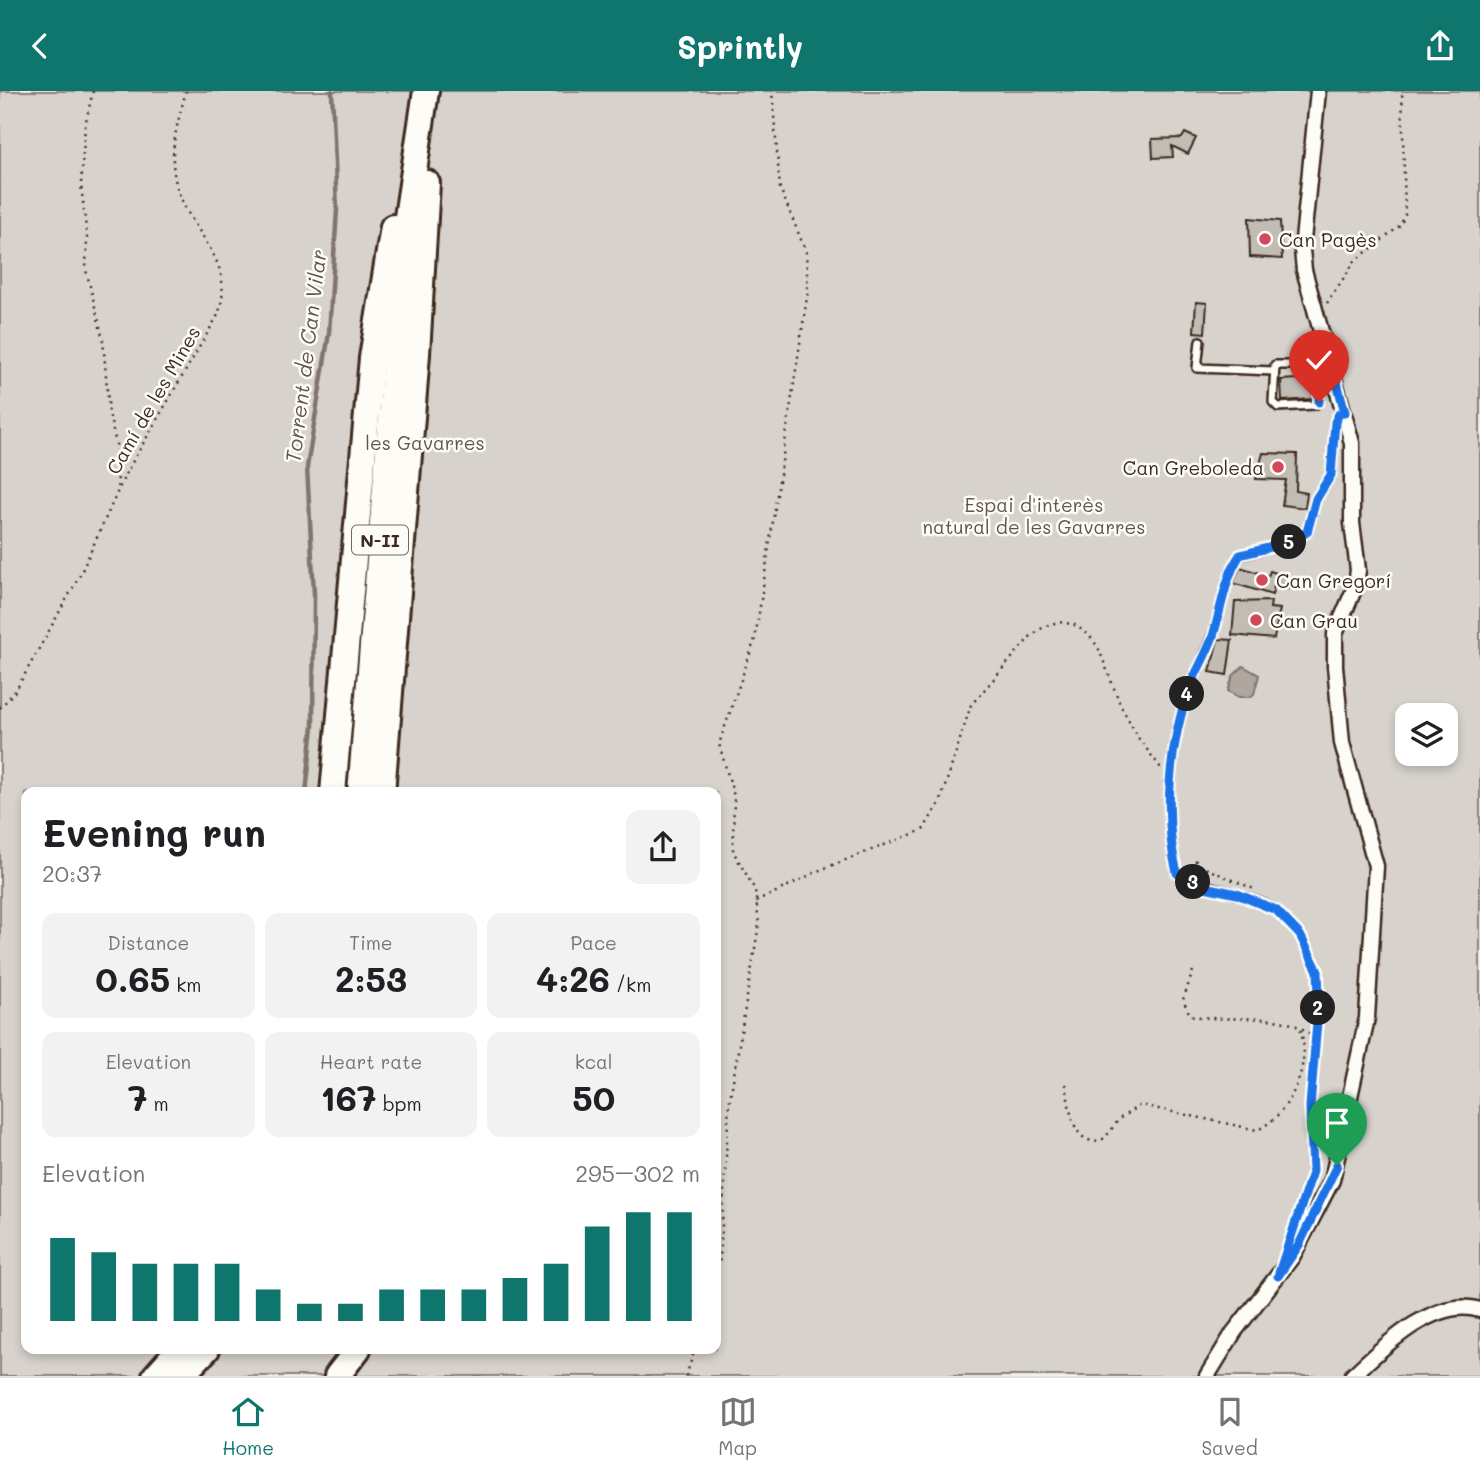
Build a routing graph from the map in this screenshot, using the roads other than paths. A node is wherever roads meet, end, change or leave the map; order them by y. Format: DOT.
graph roads {
  1 [pos="426,91"];
  2 [pos="436,91"];
  3 [pos="1318,91"];
  4 [pos="415,156"];
  5 [pos="1325,339"];
  6 [pos="1200,341"];
  7 [pos="1294,365"];
  8 [pos="1274,371"];
  9 [pos="1345,412"];
  10 [pos="334,787"];
  11 [pos="360,787"];
  12 [pos="382,787"];
  13 [pos="1276,910"];
  14 [pos="1480,1310"];
  15 [pos="154,1354"];
  16 [pos="175,1354"];
  17 [pos="202,1354"];
  18 [pos="354,1354"];
  19 [pos="136,1376"];
  20 [pos="155,1376"];
  21 [pos="181,1376"];
  22 [pos="337,1376"];
  23 [pos="1207,1376"];
  24 [pos="1352,1376"];
  1 -- 4 [label="highway, N-II"];
  2 -- 12 [label="highway"];
  3 -- 5 [label="street"];
  4 -- 10 [label="highway"];
  4 -- 11 [label="highway, N-II"];
  5 -- 8 [label="lane"];
  5 -- 9 [label="street"];
  6 -- 8 [label="lane"];
  7 -- 8 [label="lane"];
  9 -- 13 [label="lane"];
  9 -- 23 [label="street"];
  14 -- 24 [label="street"];
  15 -- 19 [label="highway"];
  16 -- 20 [label="highway"];
  17 -- 21 [label="highway"];
  18 -- 22 [label="highway"];
}
